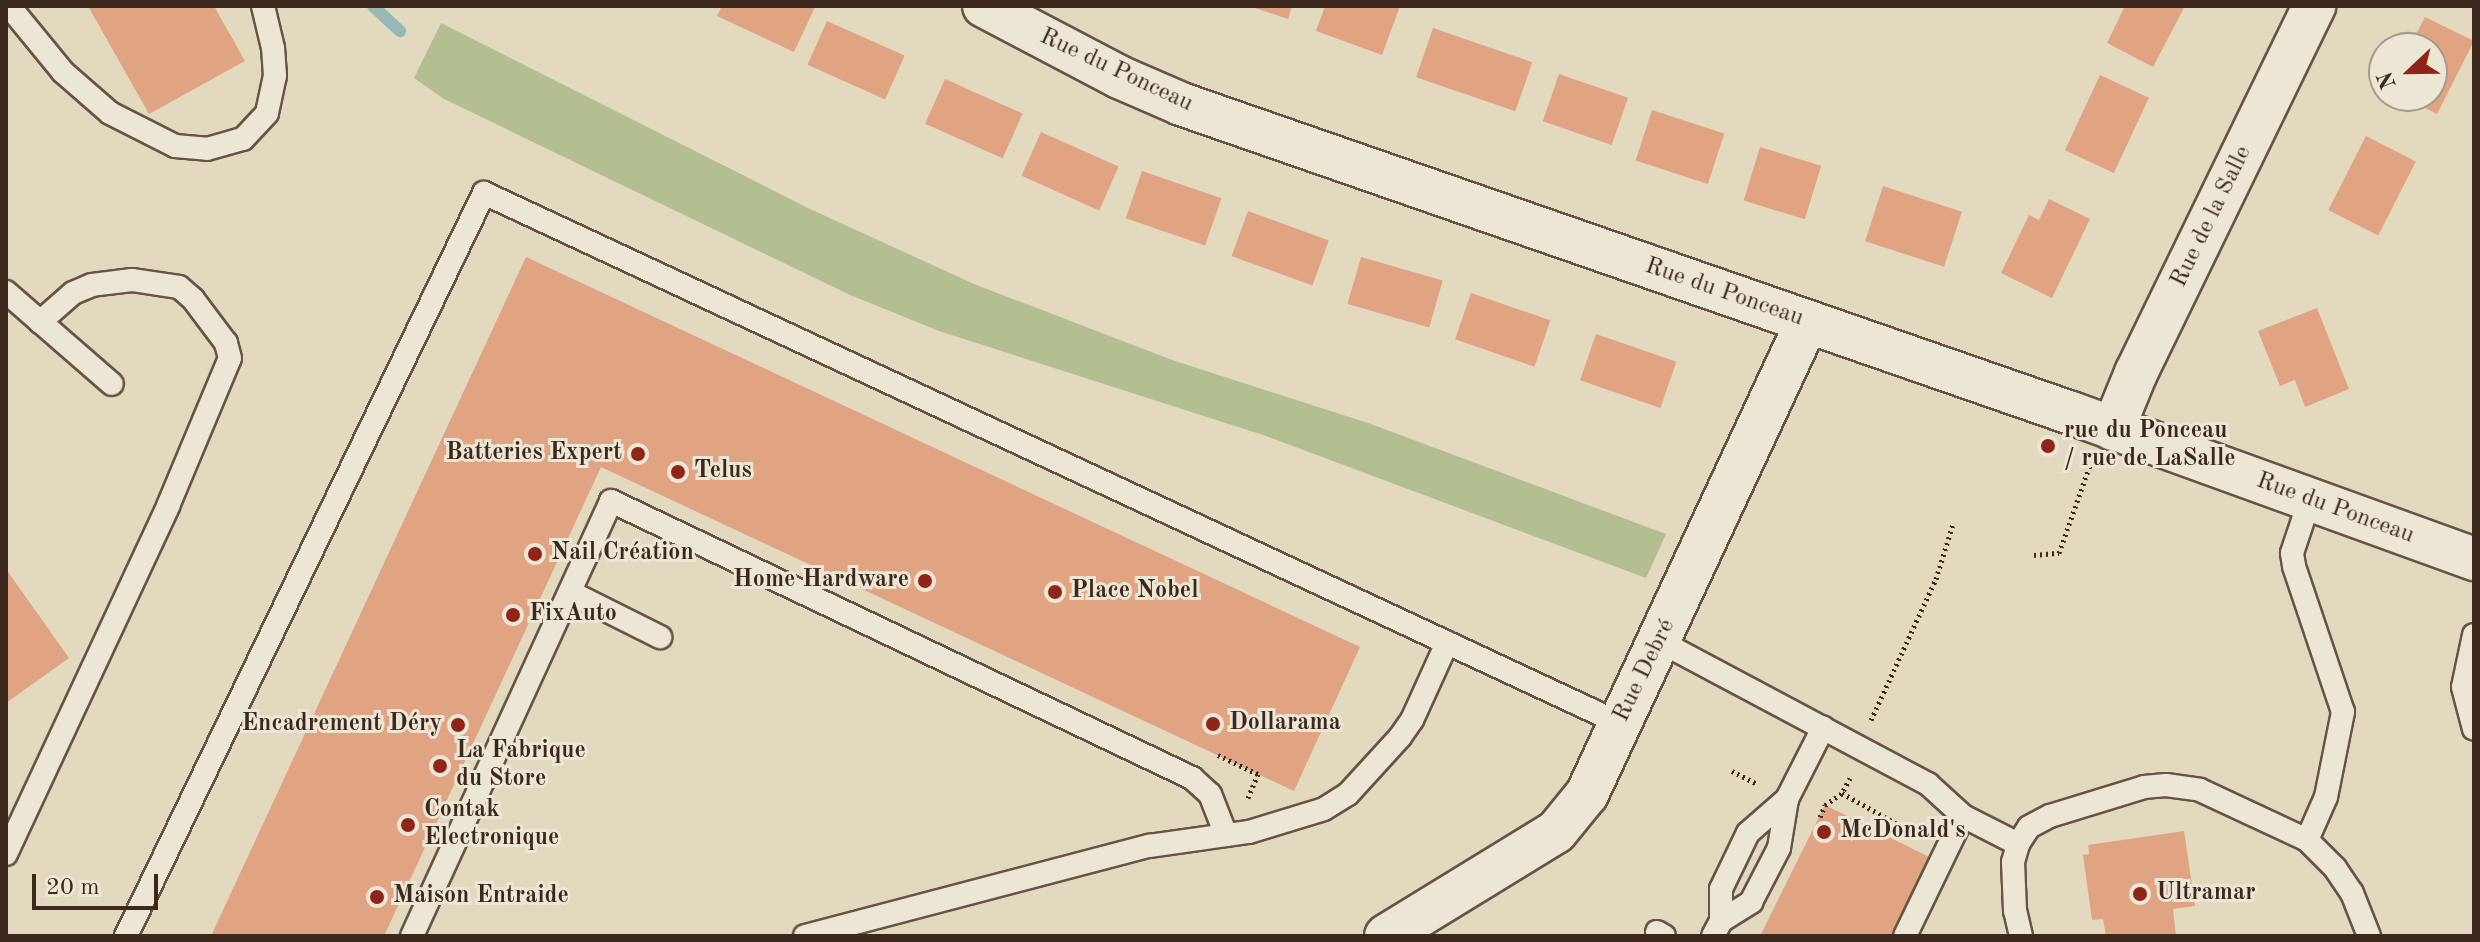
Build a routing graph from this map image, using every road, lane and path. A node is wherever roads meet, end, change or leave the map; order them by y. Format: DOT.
graph roads {
  1 [pos="9,6"];
  2 [pos="263,6"];
  3 [pos="984,6"];
  4 [pos="2314,6"];
  5 [pos="6,292"];
  6 [pos="40,322"];
  7 [pos="1807,322"];
  8 [pos="112,384"];
  9 [pos="2103,441"];
  10 [pos="2310,499"];
  11 [pos="1953,524"];
  12 [pos="2034,555"];
  13 [pos="2474,559"];
  14 [pos="570,592"];
  15 [pos="660,637"];
  16 [pos="1659,641"];
  17 [pos="1447,643"];
  18 [pos="2472,647"];
  19 [pos="1619,723"];
  20 [pos="1823,728"];
  21 [pos="2474,729"];
  22 [pos="1866,732"];
  23 [pos="1732,771"];
  24 [pos="1852,775"];
  25 [pos="1756,783"];
  26 [pos="1842,793"];
  27 [pos="1787,799"];
  28 [pos="1821,815"];
  29 [pos="1963,816"];
  30 [pos="1226,835"];
  31 [pos="1922,839"];
  32 [pos="2307,840"];
  33 [pos="2018,844"];
  34 [pos="6,854"];
  35 [pos="1717,928"];
  36 [pos="848,931"];
  37 [pos="126,936"];
  38 [pos="412,936"];
  39 [pos="805,936"];
  40 [pos="1386,936"];
  41 [pos="1905,936"];
  42 [pos="2021,936"];
  43 [pos="2369,936"];
  1 -- 2 [label="lane"];
  3 -- 7 [label="street, Rue du Ponceau"];
  4 -- 9 [label="street, Rue de la Salle"];
  5 -- 6 [label="lane"];
  6 -- 8 [label="lane"];
  6 -- 34 [label="lane"];
  7 -- 9 [label="street, Rue du Ponceau"];
  7 -- 16 [label="street, Rue Debré"];
  9 -- 10 [label="street, Rue du Ponceau"];
  9 -- 12 [label="path"];
  10 -- 13 [label="street, Rue du Ponceau"];
  10 -- 32 [label="lane"];
  11 -- 22 [label="path"];
  14 -- 15 [label="lane"];
  14 -- 30 [label="lane"];
  14 -- 38 [label="lane"];
  16 -- 19 [label="street, Rue Debré"];
  16 -- 20 [label="lane"];
  17 -- 19 [label="lane"];
  17 -- 30 [label="lane"];
  17 -- 37 [label="lane"];
  18 -- 21 [label="lane"];
  19 -- 40 [label="street, Rue Debré"];
  20 -- 27 [label="lane"];
  20 -- 29 [label="lane"];
  23 -- 25 [label="path"];
  24 -- 26 [label="path"];
  26 -- 28 [label="path"];
  26 -- 31 [label="path"];
  27 -- 35 [label="lane"];
  27 -- 35 [label="lane"];
  29 -- 33 [label="lane"];
  29 -- 41 [label="lane"];
  30 -- 36 [label="lane"];
  32 -- 33 [label="lane"];
  32 -- 43 [label="lane"];
  33 -- 42 [label="lane"];
  36 -- 39 [label="lane"];
}
